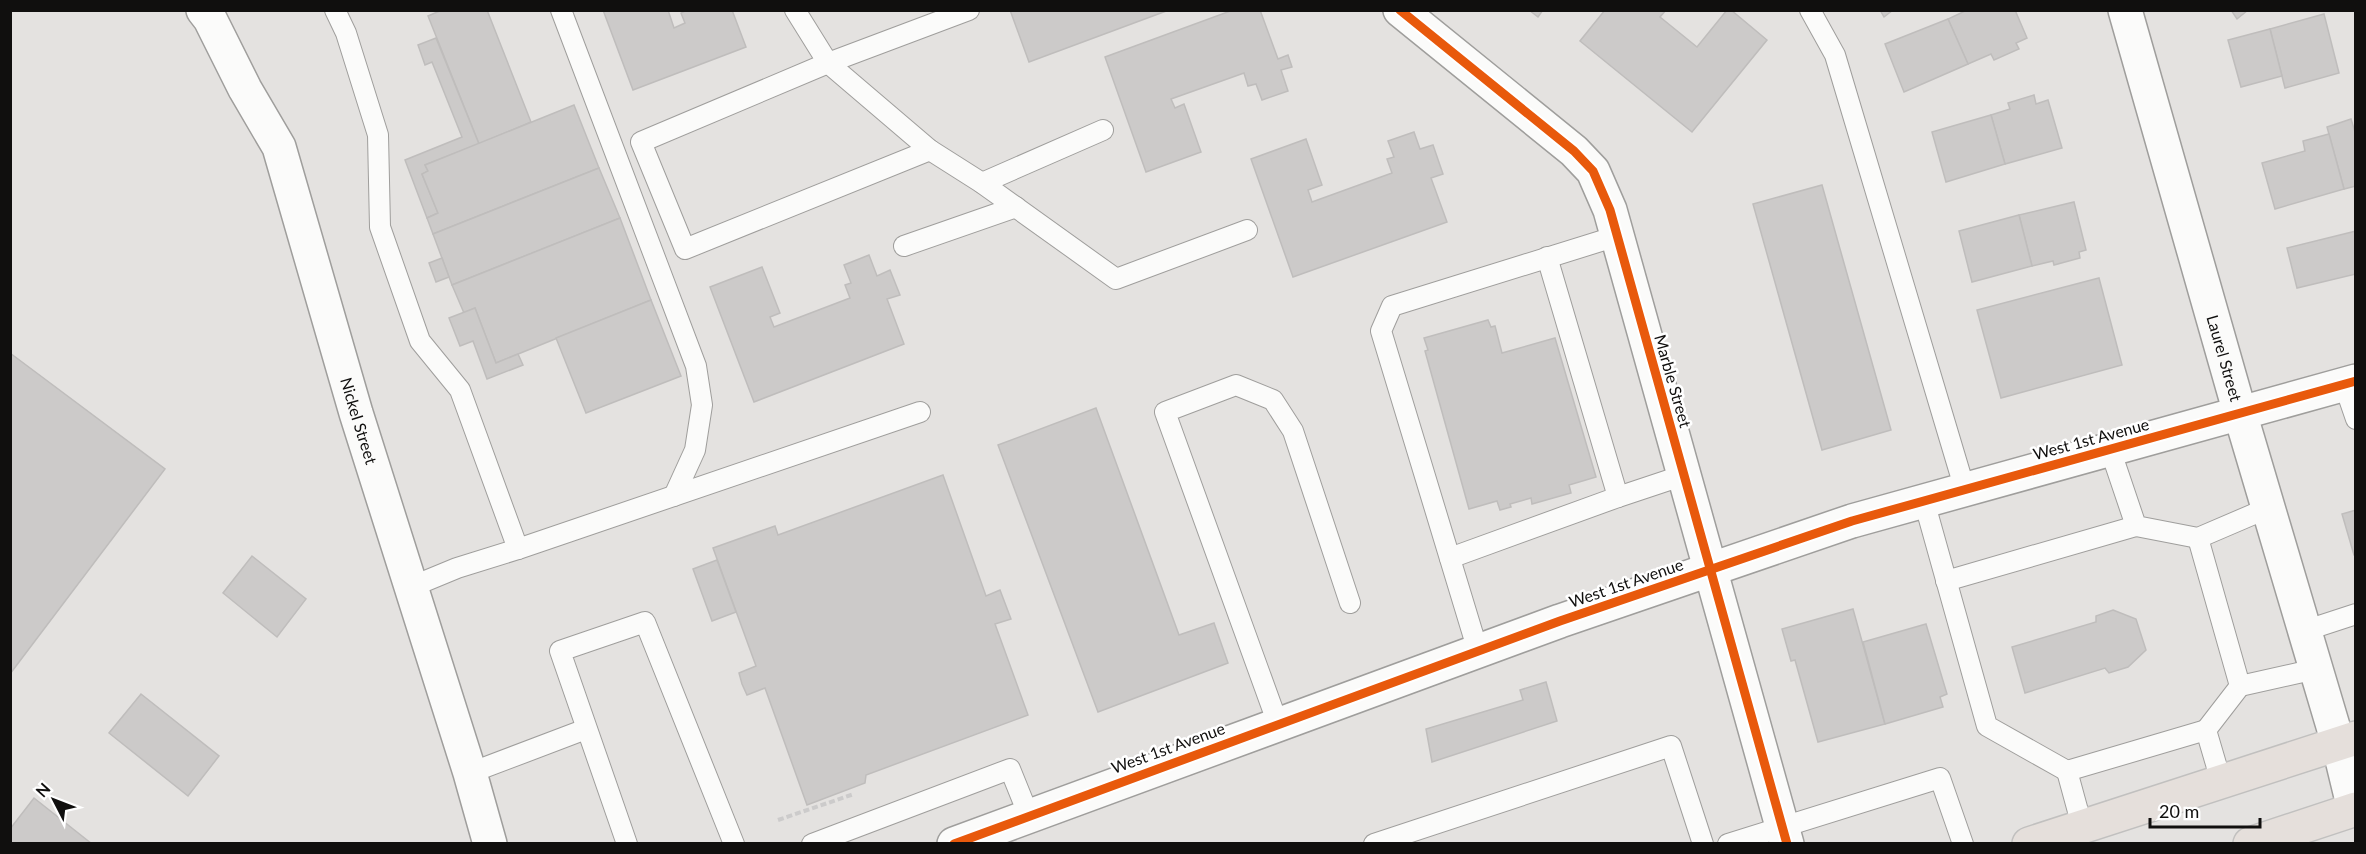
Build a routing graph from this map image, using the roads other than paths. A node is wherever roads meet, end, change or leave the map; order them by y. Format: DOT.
graph roads {
  1 [pos="335,10"];
  2 [pos="561,10"];
  3 [pos="795,10"];
  4 [pos="969,10"];
  5 [pos="1400,10"];
  6 [pos="1810,10"];
  7 [pos="2125,10"];
  8 [pos="213,14"];
  9 [pos="828,63"];
  10 [pos="1103,130"];
  11 [pos="930,150"];
  12 [pos="982,183"];
  13 [pos="1016,207"];
  14 [pos="1247,230"];
  15 [pos="1617,236"];
  16 [pos="904,246"];
  17 [pos="1547,257"];
  18 [pos="2350,383"];
  19 [pos="920,412"];
  20 [pos="2240,413"];
  21 [pos="2355,419"];
  22 [pos="2110,449"];
  23 [pos="1684,475"];
  24 [pos="1965,490"];
  25 [pos="674,496"];
  26 [pos="1618,497"];
  27 [pos="1924,501"];
  28 [pos="2268,508"];
  29 [pos="2136,526"];
  30 [pos="2198,538"];
  31 [pos="518,549"];
  32 [pos="1450,558"];
  33 [pos="1710,570"];
  34 [pos="1946,581"];
  35 [pos="411,587"];
  36 [pos="1350,603"];
  37 [pos="2355,614"];
  38 [pos="2304,630"];
  39 [pos="1478,651"];
  40 [pos="2316,669"];
  41 [pos="2240,686"];
  42 [pos="1278,724"];
  43 [pos="586,729"];
  44 [pos="2206,730"];
  45 [pos="2347,740"];
  46 [pos="2067,771"];
  47 [pos="470,773"];
  48 [pos="2221,781"];
  49 [pos="2355,809"];
  50 [pos="1029,816"];
  51 [pos="2082,826"];
  52 [pos="1784,835"];
  53 [pos="974,840"];
  54 [pos="490,843"];
  55 [pos="627,843"];
  56 [pos="734,843"];
  57 [pos="812,843"];
  58 [pos="1374,843"];
  59 [pos="1703,843"];
  60 [pos="1728,843"];
  61 [pos="1963,843"];
  62 [pos="2029,843"];
  63 [pos="2250,843"];
  1 -- 31 [label="lane"];
  2 -- 25 [label="lane"];
  3 -- 9 [label="lane"];
  4 -- 9 [label="lane"];
  5 -- 15 [label="street, Marble Street"];
  6 -- 24 [label="lane"];
  7 -- 20 [label="street, Laurel Street"];
  8 -- 35 [label="street, Nickel Street"];
  9 -- 11 [label="lane"];
  9 -- 11 [label="lane"];
  10 -- 12 [label="lane"];
  11 -- 12 [label="lane"];
  12 -- 13 [label="lane"];
  13 -- 14 [label="lane"];
  13 -- 16 [label="lane"];
  15 -- 17 [label="lane"];
  15 -- 23 [label="street, Marble Street"];
  17 -- 26 [label="lane"];
  17 -- 32 [label="lane"];
  18 -- 20 [label="street, West 1st Avenue"];
  18 -- 21 [label="lane"];
  19 -- 25 [label="lane"];
  20 -- 22 [label="street, West 1st Avenue"];
  20 -- 28 [label="street, Laurel Street"];
  22 -- 24 [label="street, West 1st Avenue"];
  22 -- 29 [label="lane"];
  23 -- 26 [label="lane"];
  23 -- 33 [label="street, Marble Street"];
  24 -- 27 [label="street, West 1st Avenue"];
  25 -- 31 [label="lane"];
  26 -- 32 [label="lane"];
  27 -- 33 [label="street, West 1st Avenue"];
  27 -- 34 [label="lane"];
  28 -- 30 [label="lane"];
  28 -- 38 [label="street, Laurel Street"];
  29 -- 30 [label="lane"];
  29 -- 34 [label="lane"];
  30 -- 41 [label="lane"];
  31 -- 35 [label="lane"];
  32 -- 39 [label="lane"];
  33 -- 39 [label="street, West 1st Avenue"];
  33 -- 52 [label="street, Marble Street"];
  34 -- 46 [label="lane"];
  35 -- 47 [label="street, Nickel Street"];
  36 -- 42 [label="lane"];
  37 -- 38 [label="lane"];
  38 -- 40 [label="street, Laurel Street"];
  39 -- 42 [label="street, West 1st Avenue"];
  40 -- 41 [label="lane"];
  40 -- 45 [label="street, Laurel Street"];
  41 -- 44 [label="lane"];
  42 -- 50 [label="street, West 1st Avenue"];
  43 -- 47 [label="lane"];
  43 -- 55 [label="lane"];
  43 -- 56 [label="lane"];
  44 -- 46 [label="lane"];
  44 -- 48 [label="lane"];
  45 -- 48 [label="main road"];
  45 -- 49 [label="street, Laurel Street"];
  46 -- 51 [label="lane"];
  47 -- 54 [label="street, Nickel Street"];
  48 -- 51 [label="main road"];
  49 -- 63 [label="main road"];
  50 -- 53 [label="street, West 1st Avenue"];
  50 -- 57 [label="lane"];
  51 -- 62 [label="main road"];
  52 -- 60 [label="lane"];
  52 -- 61 [label="lane"];
  58 -- 59 [label="lane"];
}
